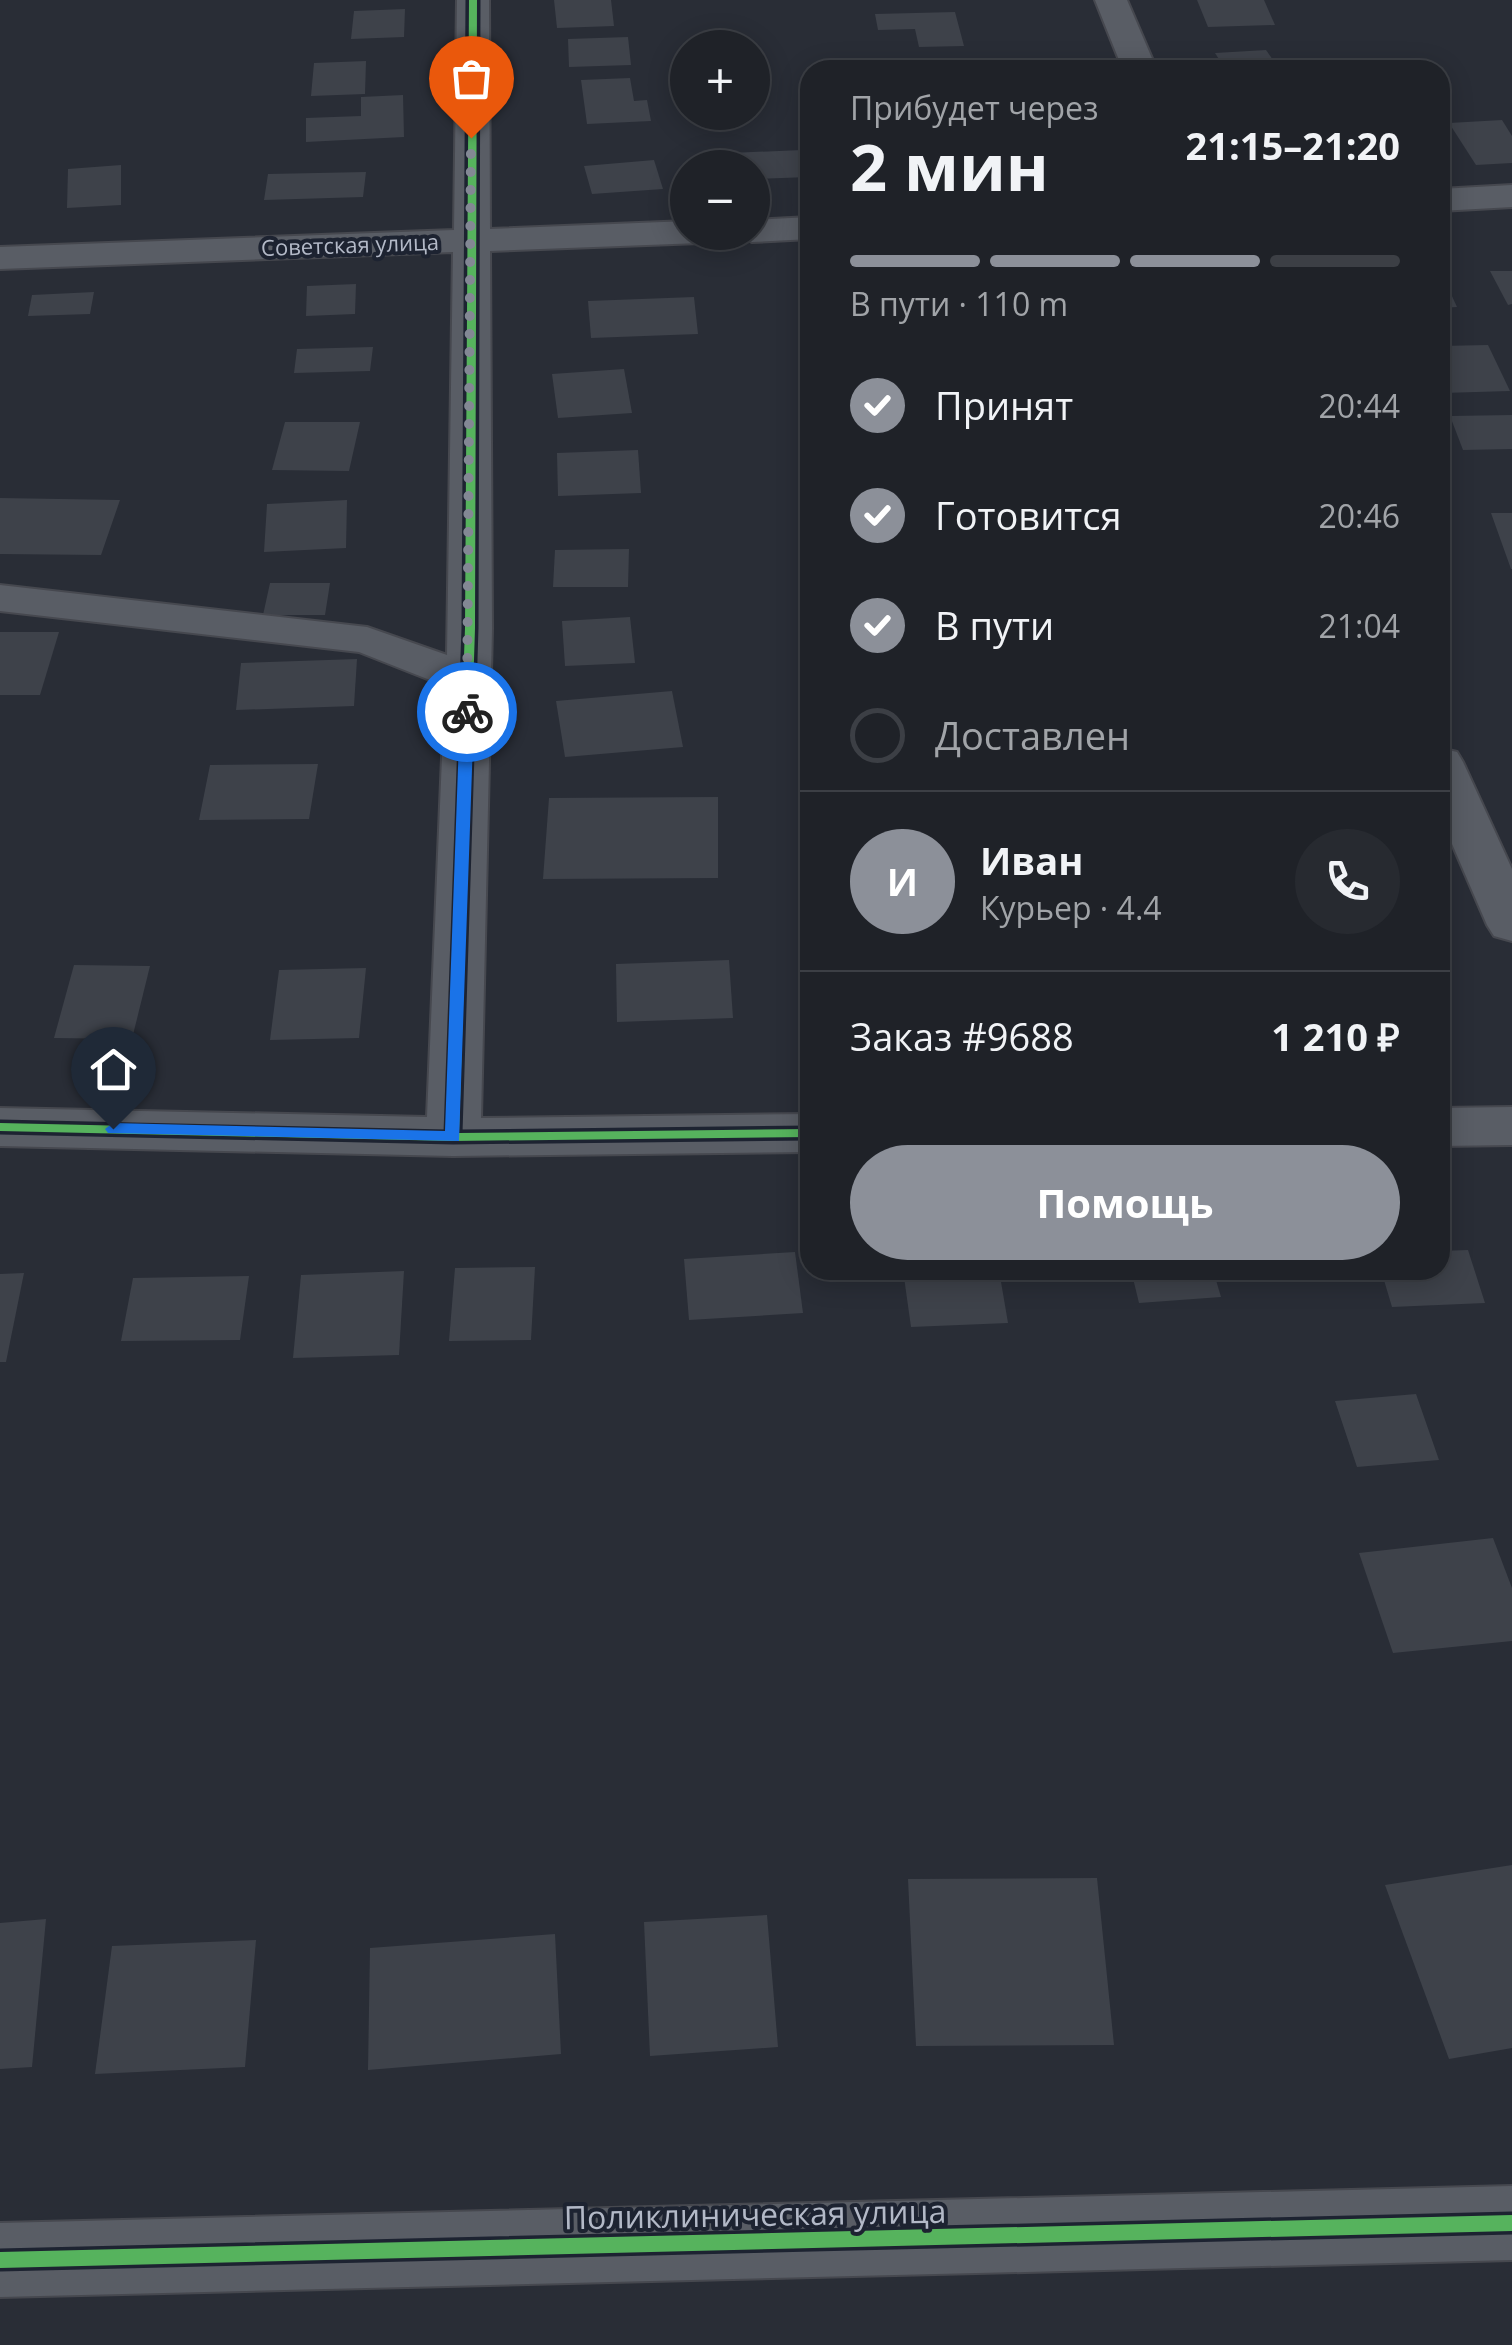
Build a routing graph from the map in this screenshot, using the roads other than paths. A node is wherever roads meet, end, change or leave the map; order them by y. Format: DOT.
graph roads {
  1 [pos="473,0"];
  2 [pos="1111,0"];
  3 [pos="1136,60"];
  4 [pos="1512,196"];
  5 [pos="1450,199"];
  6 [pos="800,228"];
  7 [pos="770,229"];
  8 [pos="670,233"];
  9 [pos="469,241"];
  10 [pos="0,258"];
  11 [pos="0,598"];
  12 [pos="468,679"];
  13 [pos="1450,785"];
  14 [pos="1512,925"];
  15 [pos="0,1126"];
  16 [pos="1512,1126"];
  17 [pos="1450,1127"];
  18 [pos="800,1133"];
  19 [pos="453,1137"];
  20 [pos="1512,2223"];
  21 [pos="0,2260"];
  1 -- 9 [label="street"];
  2 -- 3 [label="street"];
  4 -- 5 [label="street"];
  6 -- 7 [label="street"];
  8 -- 9 [label="street, Советская улица"];
  9 -- 10 [label="street, Советская улица"];
  9 -- 12 [label="street"];
  11 -- 12 [label="street"];
  12 -- 19 [label="street"];
  13 -- 14 [label="street"];
  15 -- 19 [label="street"];
  16 -- 17 [label="street"];
  18 -- 19 [label="street"];
  20 -- 21 [label="street, Поликлиническая улица"];
}
